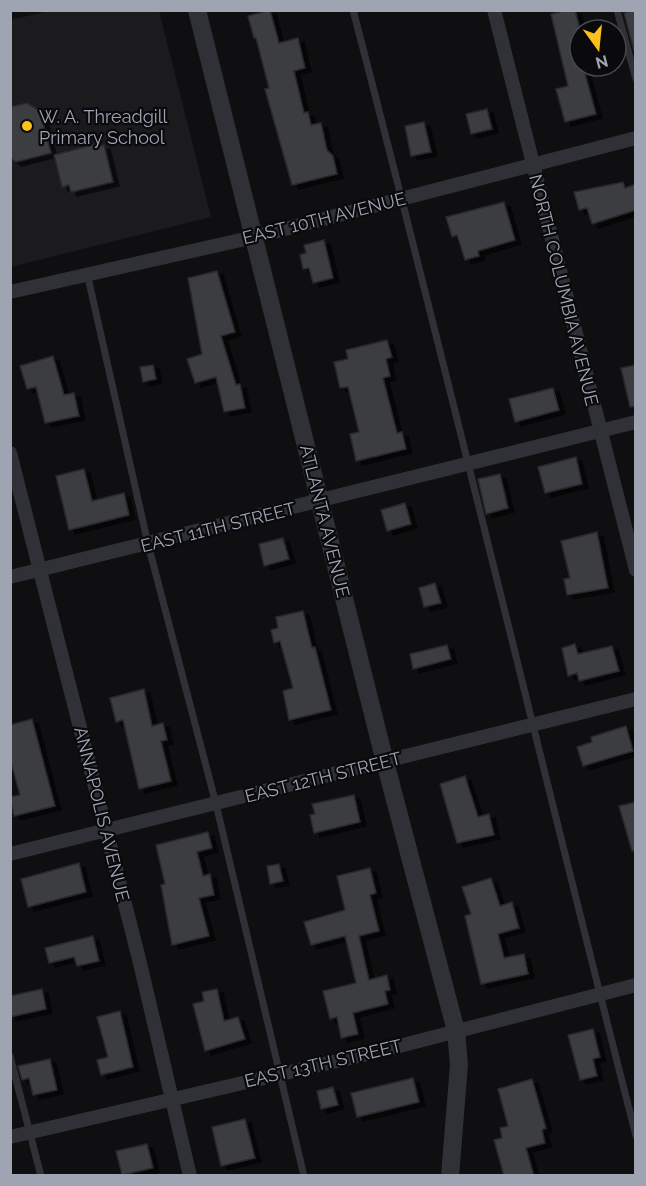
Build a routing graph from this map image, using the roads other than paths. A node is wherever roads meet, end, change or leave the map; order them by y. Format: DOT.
graph roads {
  1 [pos="197,10"];
  2 [pos="353,10"];
  3 [pos="494,10"];
  4 [pos="617,10"];
  5 [pos="636,79"];
  6 [pos="636,138"];
  7 [pos="531,166"];
  8 [pos="402,197"];
  9 [pos="254,237"];
  10 [pos="87,273"];
  11 [pos="10,292"];
  12 [pos="636,422"];
  13 [pos="600,431"];
  14 [pos="10,453"];
  15 [pos="467,464"];
  16 [pos="320,502"];
  17 [pos="148,544"];
  18 [pos="39,569"];
  19 [pos="636,570"];
  20 [pos="10,578"];
  21 [pos="636,699"];
  22 [pos="531,725"];
  23 [pos="386,762"];
  24 [pos="216,804"];
  25 [pos="107,831"];
  26 [pos="10,854"];
  27 [pos="636,985"];
  28 [pos="600,995"];
  29 [pos="456,1031"];
  30 [pos="10,1056"];
  31 [pos="280,1074"];
  32 [pos="173,1100"];
  33 [pos="31,1132"];
  34 [pos="636,1136"];
  35 [pos="10,1137"];
  36 [pos="41,1176"];
  37 [pos="190,1176"];
  38 [pos="304,1176"];
  39 [pos="450,1176"];
  1 -- 9 [label="street, ATLANTA AVENUE"];
  2 -- 8 [label="lane"];
  3 -- 7 [label="street, NORTH COLUMBIA AVENUE"];
  4 -- 5 [label="lane"];
  6 -- 7 [label="street, EAST 10TH AVENUE"];
  7 -- 8 [label="street, EAST 10TH AVENUE"];
  7 -- 13 [label="street, NORTH COLUMBIA AVENUE"];
  8 -- 9 [label="street, EAST 10TH AVENUE"];
  8 -- 15 [label="lane"];
  9 -- 10 [label="street, EAST 10TH AVENUE"];
  9 -- 16 [label="street, ATLANTA AVENUE"];
  10 -- 11 [label="street, EAST 10TH AVENUE"];
  10 -- 17 [label="lane"];
  12 -- 13 [label="street, EAST 11TH STREET"];
  13 -- 15 [label="street, EAST 11TH STREET"];
  13 -- 19 [label="street, NORTH COLUMBIA AVENUE"];
  14 -- 18 [label="street, ANNAPOLIS AVENUE"];
  15 -- 16 [label="street, EAST 11TH STREET"];
  15 -- 22 [label="lane"];
  16 -- 17 [label="street, EAST 11TH STREET"];
  16 -- 23 [label="street, ATLANTA AVENUE"];
  17 -- 18 [label="street, EAST 11TH STREET"];
  17 -- 24 [label="lane"];
  18 -- 20 [label="street, EAST 11TH STREET"];
  18 -- 25 [label="street, ANNAPOLIS AVENUE"];
  21 -- 22 [label="street, EAST 12TH STREET"];
  22 -- 23 [label="street, EAST 12TH STREET"];
  22 -- 28 [label="lane"];
  23 -- 24 [label="street, EAST 12TH STREET"];
  23 -- 29 [label="street, ATLANTA AVENUE"];
  24 -- 25 [label="street, EAST 12TH STREET"];
  24 -- 31 [label="lane"];
  25 -- 26 [label="street, EAST 12TH STREET"];
  25 -- 32 [label="street, ANNAPOLIS AVENUE"];
  27 -- 28 [label="street, EAST 13TH STREET"];
  28 -- 29 [label="street, EAST 13TH STREET"];
  28 -- 34 [label="lane"];
  29 -- 31 [label="street, EAST 13TH STREET"];
  29 -- 39 [label="street, ATLANTA AVENUE"];
  30 -- 33 [label="lane"];
  31 -- 32 [label="street, EAST 13TH STREET"];
  31 -- 38 [label="lane"];
  32 -- 33 [label="street, EAST 13TH STREET"];
  32 -- 37 [label="street, ANNAPOLIS AVENUE"];
  33 -- 35 [label="street, EAST 13TH STREET"];
  33 -- 36 [label="lane"];
}
